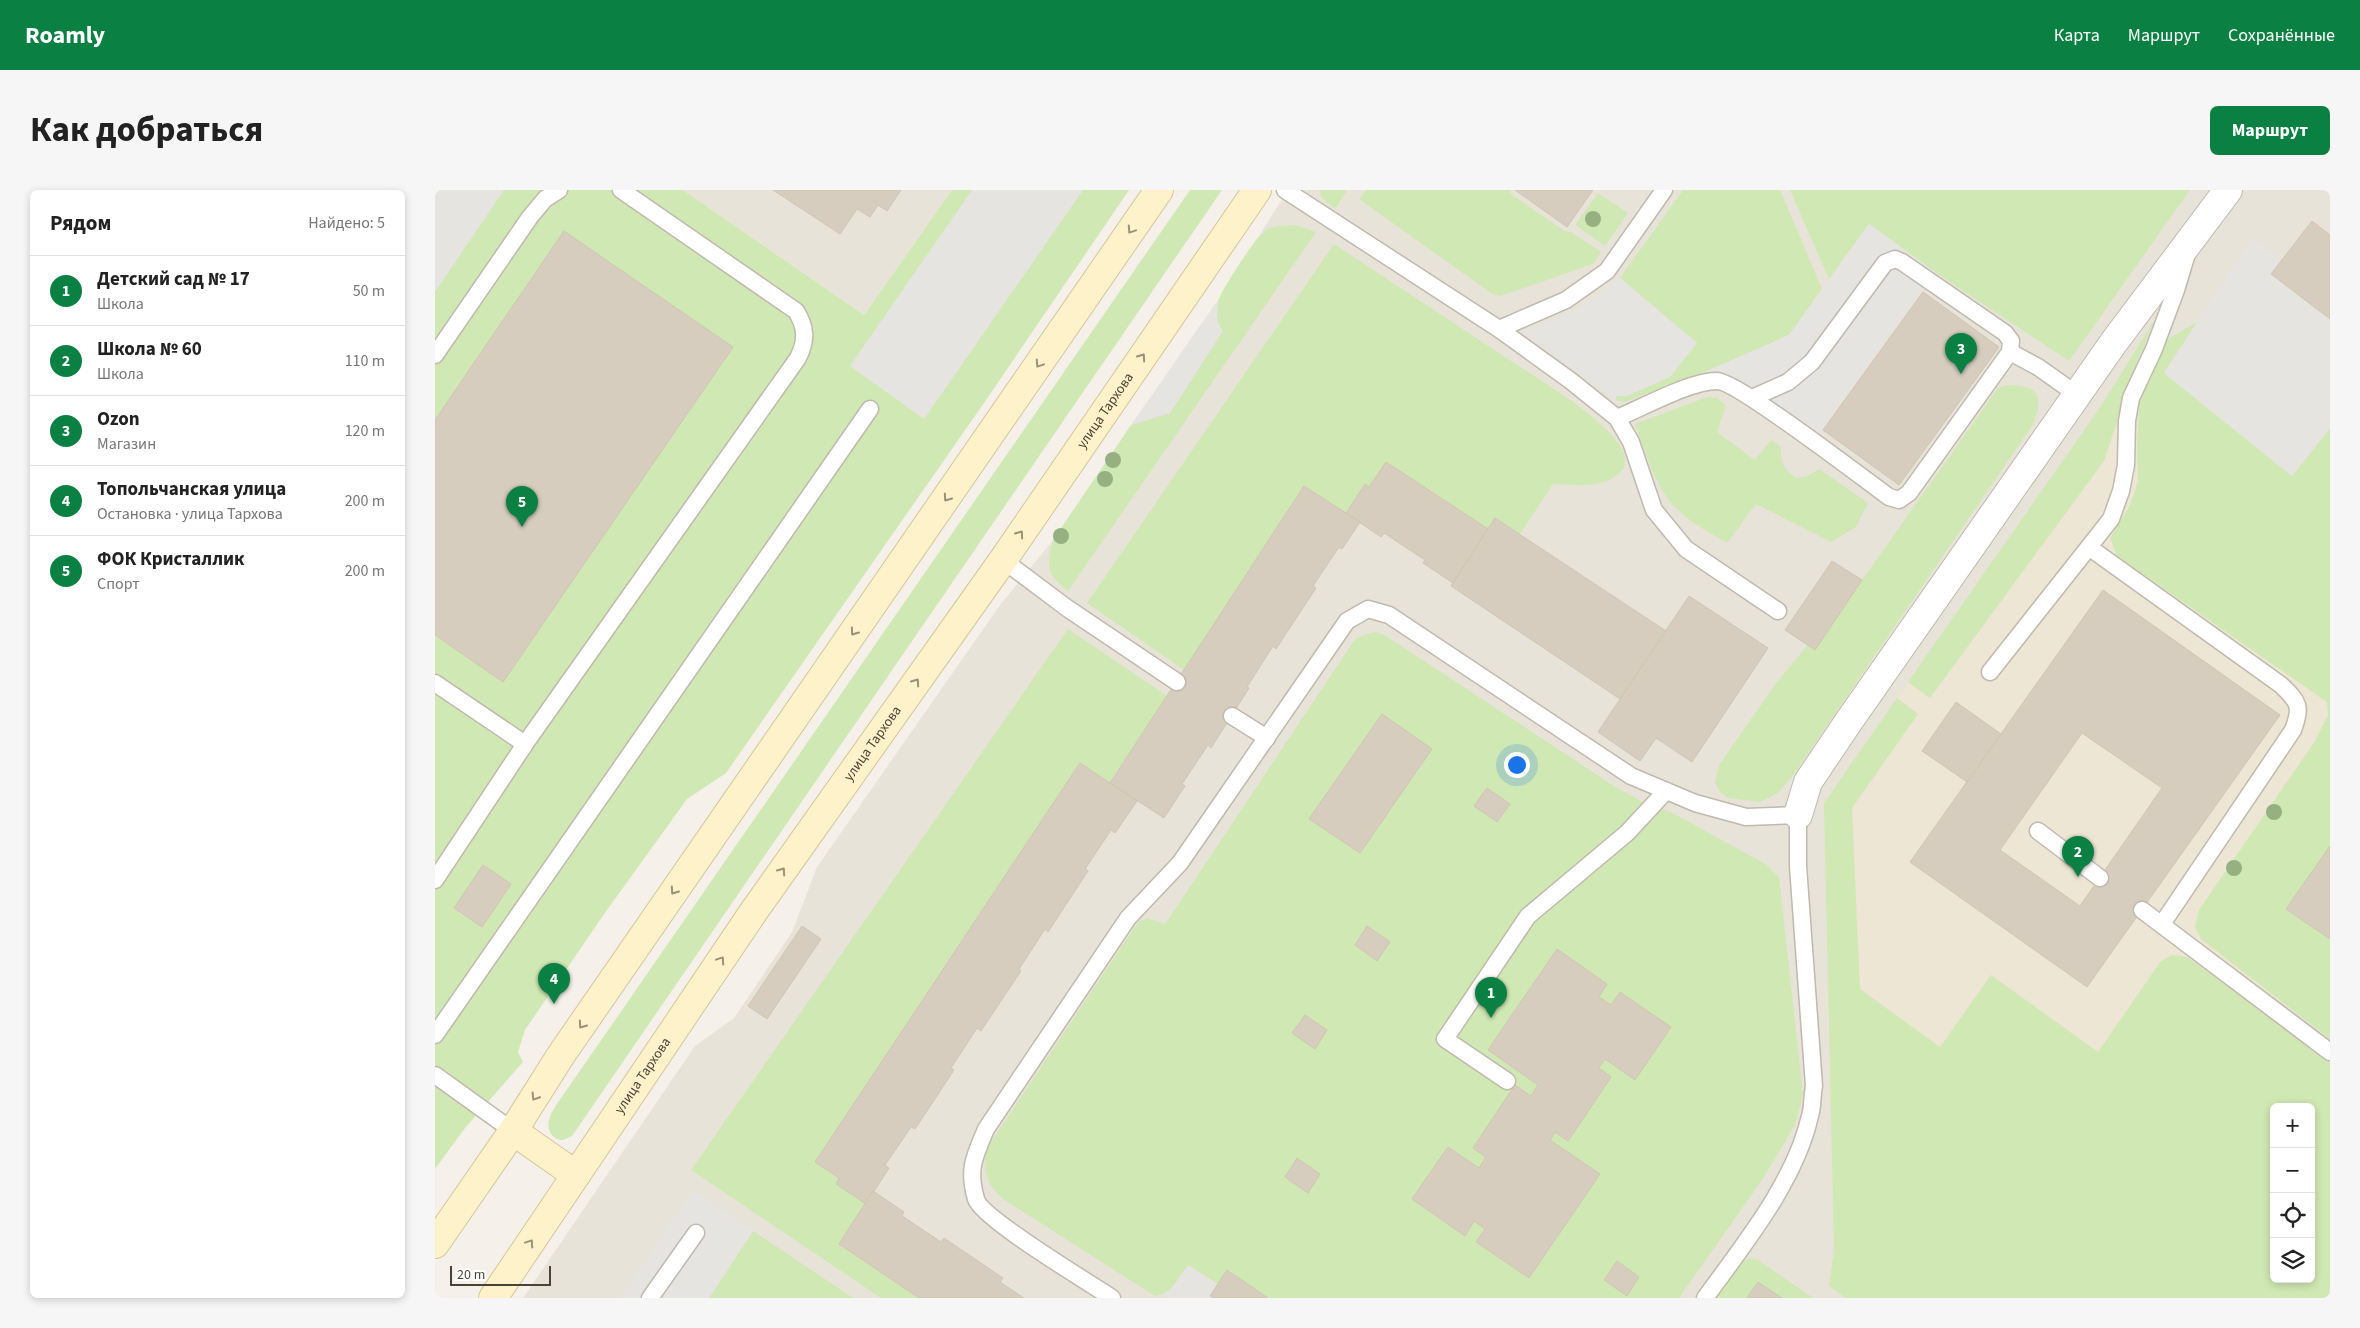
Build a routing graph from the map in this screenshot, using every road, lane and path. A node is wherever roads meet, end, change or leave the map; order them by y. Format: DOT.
graph roads {
  1 [pos="559,190"];
  2 [pos="621,190"];
  3 [pos="1159,190"];
  4 [pos="1257,190"];
  5 [pos="1285,190"];
  6 [pos="1664,190"];
  7 [pos="2228,190"];
  8 [pos="2191,238"];
  9 [pos="1499,329"];
  10 [pos="2010,352"];
  11 [pos="435,356"];
  12 [pos="2079,396"];
  13 [pos="1752,398"];
  14 [pos="870,410"];
  15 [pos="1617,418"];
  16 [pos="2090,548"];
  17 [pos="1003,560"];
  18 [pos="1778,611"];
  19 [pos="1990,672"];
  20 [pos="1177,682"];
  21 [pos="435,683"];
  22 [pos="1232,716"];
  23 [pos="1267,738"];
  24 [pos="525,744"];
  25 [pos="1667,791"];
  26 [pos="1797,815"];
  27 [pos="2038,831"];
  28 [pos="2099,878"];
  29 [pos="435,880"];
  30 [pos="2143,910"];
  31 [pos="2162,924"];
  32 [pos="435,1035"];
  33 [pos="2330,1052"];
  34 [pos="435,1075"];
  35 [pos="1507,1080"];
  36 [pos="513,1131"];
  37 [pos="576,1175"];
  38 [pos="696,1232"];
  39 [pos="435,1244"];
  40 [pos="493,1298"];
  41 [pos="650,1298"];
  42 [pos="1112,1298"];
  43 [pos="1705,1298"];
  1 -- 11 [label="lane"];
  2 -- 24 [label="lane"];
  3 -- 36 [label="main road, one-way"];
  17 -- 4 [label="main road, улица Тархова, one-way"];
  5 -- 9 [label="lane"];
  6 -- 9 [label="lane"];
  7 -- 8 [label="street"];
  8 -- 12 [label="street"];
  8 -- 16 [label="lane"];
  9 -- 15 [label="lane"];
  10 -- 12 [label="lane"];
  10 -- 13 [label="lane"];
  10 -- 13 [label="lane"];
  12 -- 26 [label="street"];
  13 -- 15 [label="lane"];
  14 -- 32 [label="lane"];
  15 -- 18 [label="lane"];
  16 -- 19 [label="lane"];
  16 -- 31 [label="lane"];
  17 -- 20 [label="lane"];
  37 -- 17 [label="main road, улица Тархова, one-way"];
  21 -- 24 [label="lane"];
  22 -- 23 [label="lane"];
  23 -- 25 [label="lane"];
  23 -- 42 [label="lane"];
  24 -- 29 [label="lane"];
  25 -- 26 [label="lane"];
  25 -- 35 [label="lane"];
  26 -- 43 [label="lane"];
  27 -- 28 [label="lane"];
  30 -- 31 [label="lane"];
  31 -- 33 [label="lane"];
  34 -- 36 [label="lane"];
  36 -- 37 [label="main road"];
  36 -- 39 [label="main road"];
  40 -- 37 [label="main road, улица Тархова, one-way"];
  38 -- 41 [label="lane"];
}
